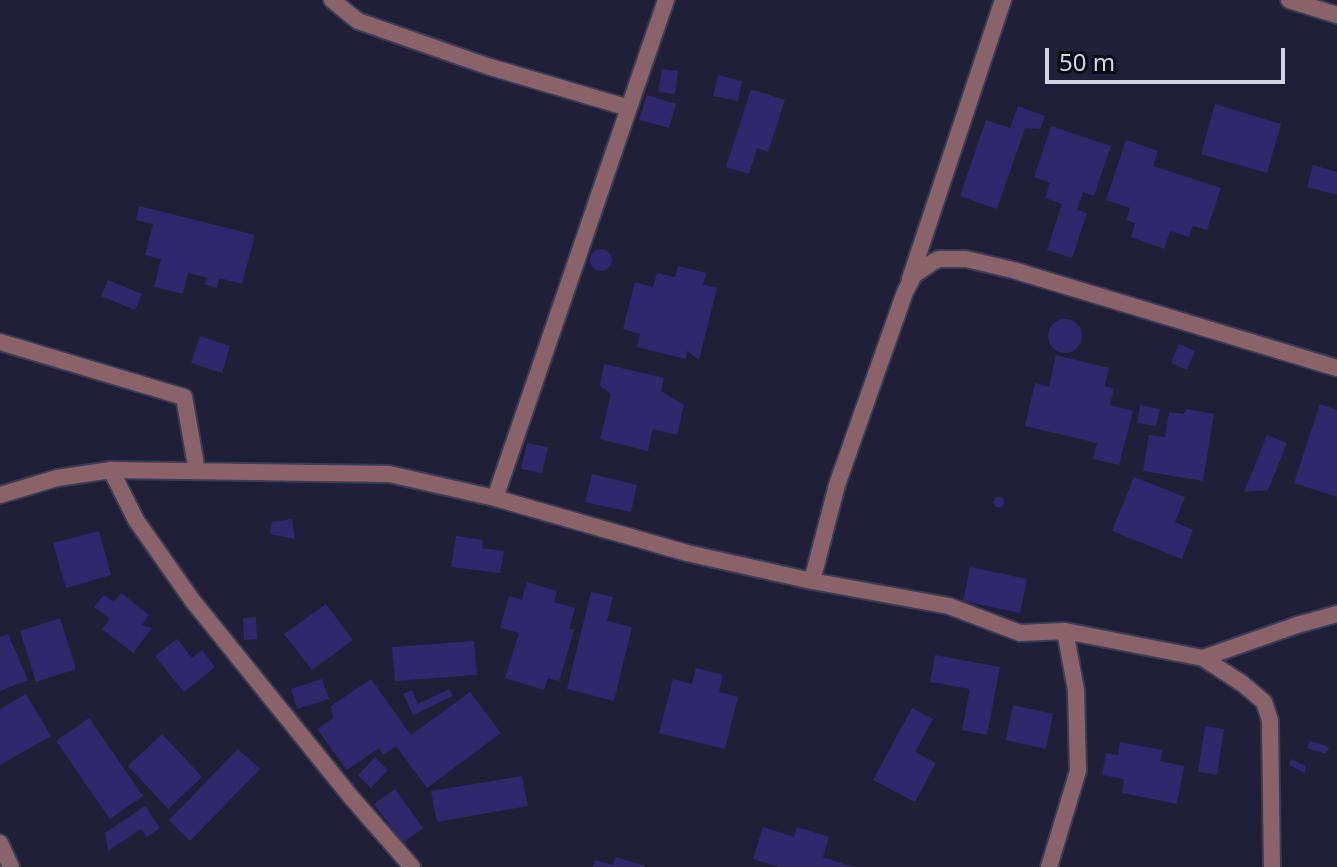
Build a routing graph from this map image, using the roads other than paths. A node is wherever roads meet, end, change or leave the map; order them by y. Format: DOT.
graph roads {
  1 [pos="332,0"];
  2 [pos="666,0"];
  3 [pos="1003,0"];
  4 [pos="1289,0"];
  5 [pos="1337,15"];
  6 [pos="629,108"];
  7 [pos="905,292"];
  8 [pos="0,342"];
  9 [pos="1337,368"];
  10 [pos="111,470"];
  11 [pos="197,471"];
  12 [pos="0,495"];
  13 [pos="495,498"];
  14 [pos="812,581"];
  15 [pos="1337,614"];
  16 [pos="1065,631"];
  17 [pos="1203,658"];
  18 [pos="0,843"];
  19 [pos="11,867"];
  20 [pos="412,867"];
  21 [pos="1049,867"];
  22 [pos="1272,867"];
  1 -- 6 [label="street"];
  2 -- 6 [label="street"];
  3 -- 7 [label="street"];
  4 -- 5 [label="street"];
  6 -- 13 [label="street"];
  7 -- 9 [label="street"];
  7 -- 14 [label="street"];
  8 -- 11 [label="street"];
  10 -- 11 [label="street"];
  10 -- 12 [label="street"];
  10 -- 20 [label="street"];
  11 -- 13 [label="street"];
  13 -- 14 [label="street"];
  14 -- 16 [label="street"];
  15 -- 17 [label="street"];
  16 -- 17 [label="street"];
  16 -- 21 [label="street"];
  17 -- 22 [label="street"];
  18 -- 19 [label="street"];
}
